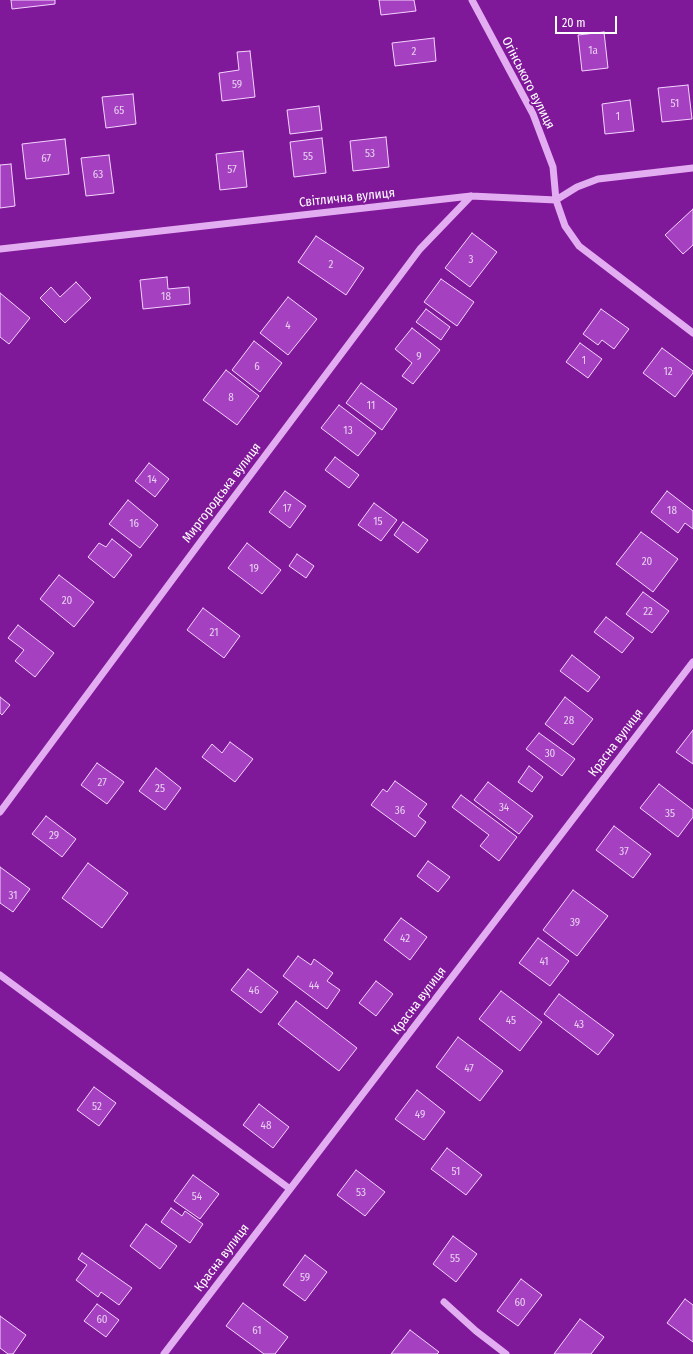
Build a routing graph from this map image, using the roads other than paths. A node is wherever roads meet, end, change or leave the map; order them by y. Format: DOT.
graph roads {
  1 [pos="472,0"];
  2 [pos="693,168"];
  3 [pos="471,196"];
  4 [pos="556,200"];
  5 [pos="0,249"];
  6 [pos="693,333"];
  7 [pos="693,662"];
  8 [pos="0,812"];
  9 [pos="0,975"];
  10 [pos="290,1188"];
  11 [pos="444,1302"];
  12 [pos="164,1354"];
  13 [pos="506,1354"];
  1 -- 4 [label="street, Огінського вулиця"];
  2 -- 4 [label="street"];
  3 -- 4 [label="street, Світлична вулиця"];
  3 -- 5 [label="street, Світлична вулиця"];
  3 -- 8 [label="street, Миргородська вулиця"];
  4 -- 6 [label="street, Огінського вулиця"];
  7 -- 10 [label="street, Красна вулиця"];
  9 -- 10 [label="street"];
  10 -- 12 [label="street, Красна вулиця"];
  11 -- 13 [label="street"];
}
